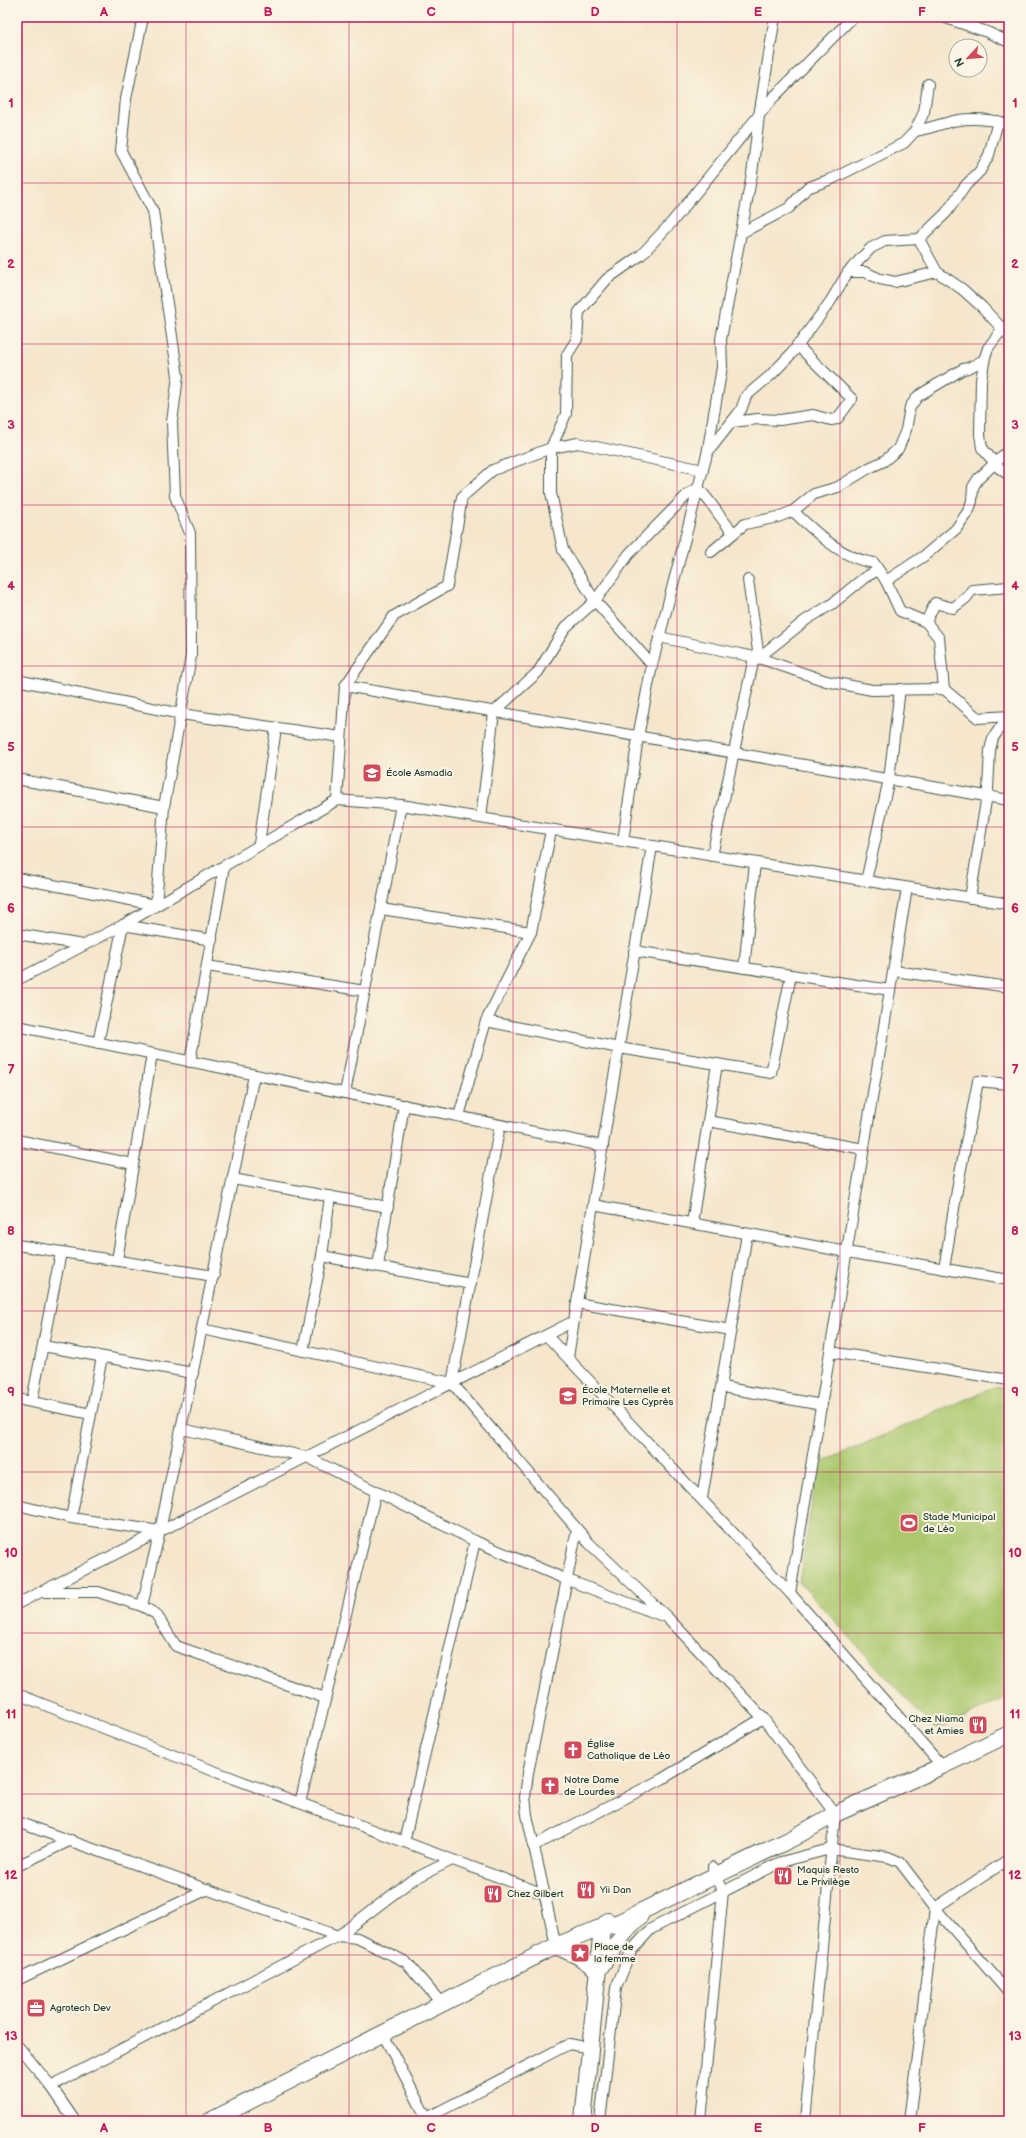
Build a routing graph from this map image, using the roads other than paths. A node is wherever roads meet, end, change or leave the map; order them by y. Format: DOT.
graph roads {
  1 [pos="143,17"];
  2 [pos="775,17"];
  3 [pos="853,17"];
  4 [pos="943,17"];
  5 [pos="1009,42"];
  6 [pos="928,84"];
  7 [pos="759,116"];
  8 [pos="998,121"];
  9 [pos="1009,124"];
  10 [pos="915,131"];
  11 [pos="741,233"];
  12 [pos="919,239"];
  13 [pos="848,272"];
  14 [pos="936,272"];
  15 [pos="1007,329"];
  16 [pos="797,346"];
  17 [pos="984,360"];
  18 [pos="732,422"];
  19 [pos="551,448"];
  20 [pos="1009,450"];
  21 [pos="707,454"];
  22 [pos="994,462"];
  23 [pos="702,470"];
  24 [pos="1009,475"];
  25 [pos="698,488"];
  26 [pos="793,510"];
  27 [pos="734,533"];
  28 [pos="711,552"];
  29 [pos="878,570"];
  30 [pos="748,580"];
  31 [pos="886,581"];
  32 [pos="1009,587"];
  33 [pos="594,601"];
  34 [pos="926,622"];
  35 [pos="659,637"];
  36 [pos="759,658"];
  37 [pos="652,665"];
  38 [pos="17,680"];
  39 [pos="345,686"];
  40 [pos="900,689"];
  41 [pos="944,689"];
  42 [pos="494,712"];
  43 [pos="181,714"];
  44 [pos="1009,716"];
  45 [pos="276,728"];
  46 [pos="341,737"];
  47 [pos="638,737"];
  48 [pos="733,753"];
  49 [pos="17,779"];
  50 [pos="889,779"];
  51 [pos="986,796"];
  52 [pos="337,800"];
  53 [pos="1009,800"];
  54 [pos="401,805"];
  55 [pos="164,807"];
  56 [pos="481,818"];
  57 [pos="551,830"];
  58 [pos="623,841"];
  59 [pos="259,844"];
  60 [pos="652,846"];
  61 [pos="712,856"];
  62 [pos="755,863"];
  63 [pos="224,866"];
  64 [pos="17,878"];
  65 [pos="866,881"];
  66 [pos="907,888"];
  67 [pos="970,898"];
  68 [pos="1009,904"];
  69 [pos="156,905"];
  70 [pos="381,909"];
  71 [pos="123,925"];
  72 [pos="531,932"];
  73 [pos="17,934"];
  74 [pos="212,940"];
  75 [pos="83,945"];
  76 [pos="634,951"];
  77 [pos="207,966"];
  78 [pos="744,968"];
  79 [pos="894,970"];
  80 [pos="790,975"];
  81 [pos="17,980"];
  82 [pos="1009,987"];
  83 [pos="890,990"];
  84 [pos="365,991"];
  85 [pos="486,1021"];
  86 [pos="17,1026"];
  87 [pos="98,1043"];
  88 [pos="619,1048"];
  89 [pos="152,1054"];
  90 [pos="190,1062"];
  91 [pos="717,1064"];
  92 [pos="254,1075"];
  93 [pos="1009,1084"];
  94 [pos="345,1093"];
  95 [pos="404,1105"];
  96 [pos="459,1116"];
  97 [pos="708,1121"];
  98 [pos="500,1125"];
  99 [pos="17,1140"];
  100 [pos="603,1146"];
  101 [pos="864,1149"];
  102 [pos="133,1164"];
  103 [pos="233,1179"];
  104 [pos="330,1196"];
  105 [pos="593,1205"];
  106 [pos="388,1207"];
  107 [pos="692,1223"];
  108 [pos="748,1234"];
  109 [pos="17,1244"];
  110 [pos="61,1252"];
  111 [pos="847,1252"];
  112 [pos="322,1256"];
  113 [pos="117,1260"];
  114 [pos="378,1266"];
  115 [pos="944,1269"];
  116 [pos="214,1276"];
  117 [pos="1009,1280"];
  118 [pos="471,1284"];
  119 [pos="577,1303"];
  120 [pos="574,1321"];
  121 [pos="202,1329"];
  122 [pos="731,1330"];
  123 [pos="547,1336"];
  124 [pos="43,1346"];
  125 [pos="303,1352"];
  126 [pos="830,1352"];
  127 [pos="102,1356"];
  128 [pos="568,1357"];
  129 [pos="193,1373"];
  130 [pos="1009,1380"];
  131 [pos="452,1383"];
  132 [pos="722,1387"];
  133 [pos="17,1399"];
  134 [pos="32,1401"];
  135 [pos="822,1405"];
  136 [pos="91,1414"];
  137 [pos="182,1429"];
  138 [pos="307,1457"];
  139 [pos="376,1491"];
  140 [pos="702,1498"];
  141 [pos="17,1505"];
  142 [pos="71,1518"];
  143 [pos="576,1530"];
  144 [pos="160,1531"];
  145 [pos="475,1541"];
  146 [pos="565,1580"];
  147 [pos="42,1592"];
  148 [pos="790,1593"];
  149 [pos="17,1604"];
  150 [pos="142,1606"];
  151 [pos="668,1618"];
  152 [pos="17,1694"];
  153 [pos="325,1698"];
  154 [pos="763,1718"];
  155 [pos="1009,1734"];
  156 [pos="942,1766"];
  157 [pos="300,1803"];
  158 [pos="832,1816"];
  159 [pos="17,1822"];
  160 [pos="70,1840"];
  161 [pos="404,1842"];
  162 [pos="533,1846"];
  163 [pos="830,1849"];
  164 [pos="452,1860"];
  165 [pos="1008,1862"];
  166 [pos="17,1866"];
  167 [pos="715,1871"];
  168 [pos="208,1889"];
  169 [pos="723,1891"];
  170 [pos="544,1894"];
  171 [pos="654,1905"];
  172 [pos="935,1908"];
  173 [pos="602,1927"];
  174 [pos="338,1936"];
  175 [pos="556,1946"];
  176 [pos="598,1970"];
  177 [pos="17,1980"];
  178 [pos="1009,1993"];
  179 [pos="442,2004"];
  180 [pos="383,2034"];
  181 [pos="17,2045"];
  182 [pos="590,2048"];
  183 [pos="51,2086"];
  184 [pos="426,2120"];
  185 [pos="75,2121"];
  186 [pos="210,2121"];
  187 [pos="583,2121"];
  188 [pos="600,2121"];
  189 [pos="701,2121"];
  190 [pos="805,2121"];
  191 [pos="910,2121"];
  1 -- 43 [label="street"];
  2 -- 7 [label="street"];
  3 -- 7 [label="street"];
  4 -- 5 [label="street"];
  6 -- 10 [label="street"];
  7 -- 11 [label="street"];
  7 -- 19 [label="street"];
  8 -- 9 [label="street"];
  8 -- 10 [label="street"];
  8 -- 12 [label="street"];
  10 -- 11 [label="street"];
  11 -- 21 [label="street"];
  12 -- 13 [label="street"];
  12 -- 14 [label="street"];
  13 -- 14 [label="street"];
  13 -- 16 [label="street"];
  14 -- 15 [label="street"];
  15 -- 17 [label="street"];
  16 -- 18 [label="street"];
  16 -- 18 [label="street"];
  17 -- 22 [label="street"];
  17 -- 26 [label="street"];
  18 -- 21 [label="street"];
  19 -- 23 [label="street"];
  19 -- 33 [label="street"];
  19 -- 39 [label="street"];
  20 -- 22 [label="street"];
  21 -- 23 [label="street"];
  22 -- 24 [label="street"];
  22 -- 31 [label="street"];
  23 -- 25 [label="street"];
  25 -- 27 [label="street"];
  25 -- 33 [label="street"];
  25 -- 35 [label="street"];
  26 -- 27 [label="street"];
  26 -- 29 [label="street"];
  27 -- 28 [label="street"];
  29 -- 31 [label="street"];
  29 -- 36 [label="street"];
  30 -- 36 [label="street"];
  31 -- 34 [label="street"];
  32 -- 34 [label="street"];
  33 -- 37 [label="street"];
  33 -- 42 [label="street"];
  34 -- 41 [label="street"];
  35 -- 36 [label="street"];
  35 -- 37 [label="street"];
  36 -- 40 [label="street"];
  36 -- 48 [label="street"];
  37 -- 47 [label="street"];
  38 -- 43 [label="street"];
  39 -- 42 [label="street"];
  39 -- 46 [label="street"];
  40 -- 41 [label="street"];
  40 -- 50 [label="street"];
  41 -- 44 [label="street"];
  42 -- 47 [label="street"];
  42 -- 56 [label="street"];
  43 -- 45 [label="street"];
  43 -- 55 [label="street"];
  44 -- 51 [label="street"];
  45 -- 46 [label="street"];
  45 -- 59 [label="street"];
  46 -- 52 [label="street"];
  47 -- 48 [label="street"];
  47 -- 58 [label="street"];
  48 -- 50 [label="street"];
  48 -- 61 [label="street"];
  49 -- 55 [label="street"];
  50 -- 51 [label="street"];
  50 -- 65 [label="street"];
  51 -- 53 [label="street"];
  51 -- 67 [label="street"];
  52 -- 54 [label="street"];
  52 -- 59 [label="street"];
  54 -- 56 [label="street"];
  54 -- 70 [label="street"];
  55 -- 69 [label="street"];
  56 -- 57 [label="street"];
  57 -- 58 [label="street"];
  57 -- 72 [label="street"];
  58 -- 60 [label="street"];
  59 -- 63 [label="street"];
  60 -- 61 [label="street"];
  60 -- 76 [label="street"];
  61 -- 62 [label="street"];
  62 -- 65 [label="street"];
  62 -- 78 [label="street"];
  63 -- 69 [label="street"];
  63 -- 74 [label="street"];
  64 -- 69 [label="street"];
  65 -- 66 [label="street"];
  66 -- 67 [label="street"];
  66 -- 79 [label="street"];
  67 -- 68 [label="street"];
  69 -- 71 [label="street"];
  70 -- 72 [label="street"];
  70 -- 84 [label="street"];
  71 -- 74 [label="street"];
  71 -- 75 [label="street"];
  71 -- 87 [label="street"];
  72 -- 85 [label="street"];
  73 -- 75 [label="street"];
  74 -- 77 [label="street"];
  75 -- 81 [label="street"];
  76 -- 78 [label="street"];
  76 -- 88 [label="street"];
  77 -- 84 [label="street"];
  77 -- 90 [label="street"];
  78 -- 80 [label="street"];
  79 -- 82 [label="street"];
  79 -- 83 [label="street"];
  80 -- 83 [label="street"];
  80 -- 91 [label="street"];
  83 -- 101 [label="street"];
  84 -- 94 [label="street"];
  85 -- 88 [label="street"];
  85 -- 96 [label="street"];
  86 -- 87 [label="street"];
  87 -- 89 [label="street"];
  88 -- 91 [label="street"];
  88 -- 100 [label="street"];
  89 -- 90 [label="street"];
  89 -- 102 [label="street"];
  90 -- 92 [label="street"];
  91 -- 97 [label="street"];
  92 -- 94 [label="street"];
  92 -- 103 [label="street"];
  93 -- 115 [label="street"];
  94 -- 95 [label="street"];
  95 -- 96 [label="street"];
  95 -- 106 [label="street"];
  96 -- 98 [label="street"];
  97 -- 101 [label="street"];
  97 -- 107 [label="street"];
  98 -- 100 [label="street"];
  98 -- 118 [label="street"];
  99 -- 102 [label="street"];
  100 -- 105 [label="street"];
  101 -- 111 [label="street"];
  102 -- 113 [label="street"];
  103 -- 104 [label="street"];
  103 -- 116 [label="street"];
  104 -- 106 [label="street"];
  104 -- 112 [label="street"];
  105 -- 107 [label="street"];
  105 -- 119 [label="street"];
  106 -- 114 [label="street"];
  107 -- 108 [label="street"];
  108 -- 111 [label="street"];
  108 -- 122 [label="street"];
  109 -- 110 [label="street"];
  110 -- 113 [label="street"];
  110 -- 124 [label="street"];
  111 -- 115 [label="street"];
  111 -- 126 [label="street"];
  112 -- 114 [label="street"];
  112 -- 125 [label="street"];
  113 -- 116 [label="street"];
  114 -- 118 [label="street"];
  115 -- 117 [label="street"];
  116 -- 121 [label="street"];
  118 -- 131 [label="street"];
  119 -- 120 [label="street"];
  119 -- 122 [label="street"];
  120 -- 123 [label="street"];
  120 -- 128 [label="street"];
  121 -- 125 [label="street"];
  121 -- 129 [label="street"];
  122 -- 132 [label="street"];
  123 -- 128 [label="street"];
  123 -- 131 [label="street"];
  124 -- 127 [label="street"];
  124 -- 134 [label="street"];
  125 -- 131 [label="street"];
  126 -- 130 [label="street"];
  126 -- 135 [label="street"];
  127 -- 129 [label="street"];
  127 -- 136 [label="street"];
  128 -- 140 [label="street"];
  129 -- 137 [label="street"];
  131 -- 138 [label="street"];
  131 -- 143 [label="street"];
  132 -- 135 [label="street"];
  132 -- 140 [label="street"];
  133 -- 134 [label="street"];
  134 -- 136 [label="street"];
  135 -- 148 [label="street"];
  136 -- 142 [label="street"];
  137 -- 138 [label="street"];
  137 -- 144 [label="street"];
  138 -- 139 [label="street"];
  138 -- 144 [label="street"];
  139 -- 145 [label="street"];
  139 -- 153 [label="street"];
  140 -- 148 [label="street"];
  141 -- 142 [label="street"];
  142 -- 144 [label="street"];
  143 -- 146 [label="street"];
  143 -- 151 [label="street"];
  144 -- 147 [label="street"];
  144 -- 150 [label="street"];
  145 -- 146 [label="street"];
  145 -- 161 [label="street"];
  146 -- 151 [label="street"];
  146 -- 162 [label="street"];
  147 -- 149 [label="street"];
  147 -- 150 [label="street"];
  148 -- 156 [label="street"];
  150 -- 153 [label="street"];
  151 -- 154 [label="street"];
  152 -- 157 [label="street"];
  153 -- 157 [label="street"];
  154 -- 158 [label="street"];
  154 -- 162 [label="street"];
  155 -- 156 [label="main road"];
  156 -- 158 [label="main road"];
  157 -- 161 [label="street"];
  158 -- 163 [label="street"];
  158 -- 167 [label="main road"];
  159 -- 160 [label="street"];
  160 -- 166 [label="street"];
  160 -- 168 [label="street"];
  161 -- 164 [label="street"];
  162 -- 170 [label="street"];
  163 -- 169 [label="street"];
  163 -- 172 [label="street"];
  163 -- 190 [label="street"];
  164 -- 170 [label="street"];
  164 -- 174 [label="street"];
  165 -- 172 [label="street"];
  167 -- 169 [label="street"];
  167 -- 171 [label="main road"];
  167 -- 173 [label="main road"];
  168 -- 174 [label="street"];
  168 -- 177 [label="street"];
  169 -- 188 [label="street"];
  169 -- 189 [label="street"];
  170 -- 175 [label="street"];
  171 -- 173 [label="main road"];
  171 -- 176 [label="main road"];
  172 -- 178 [label="street"];
  172 -- 191 [label="street"];
  173 -- 175 [label="main road"];
  173 -- 176 [label="main road"];
  174 -- 179 [label="street"];
  174 -- 183 [label="street"];
  175 -- 176 [label="main road"];
  175 -- 179 [label="main road"];
  176 -- 182 [label="main road"];
  179 -- 180 [label="main road"];
  180 -- 184 [label="street"];
  180 -- 186 [label="main road"];
  181 -- 183 [label="street"];
  182 -- 184 [label="street"];
  182 -- 187 [label="main road"];
  183 -- 185 [label="street"];
}
